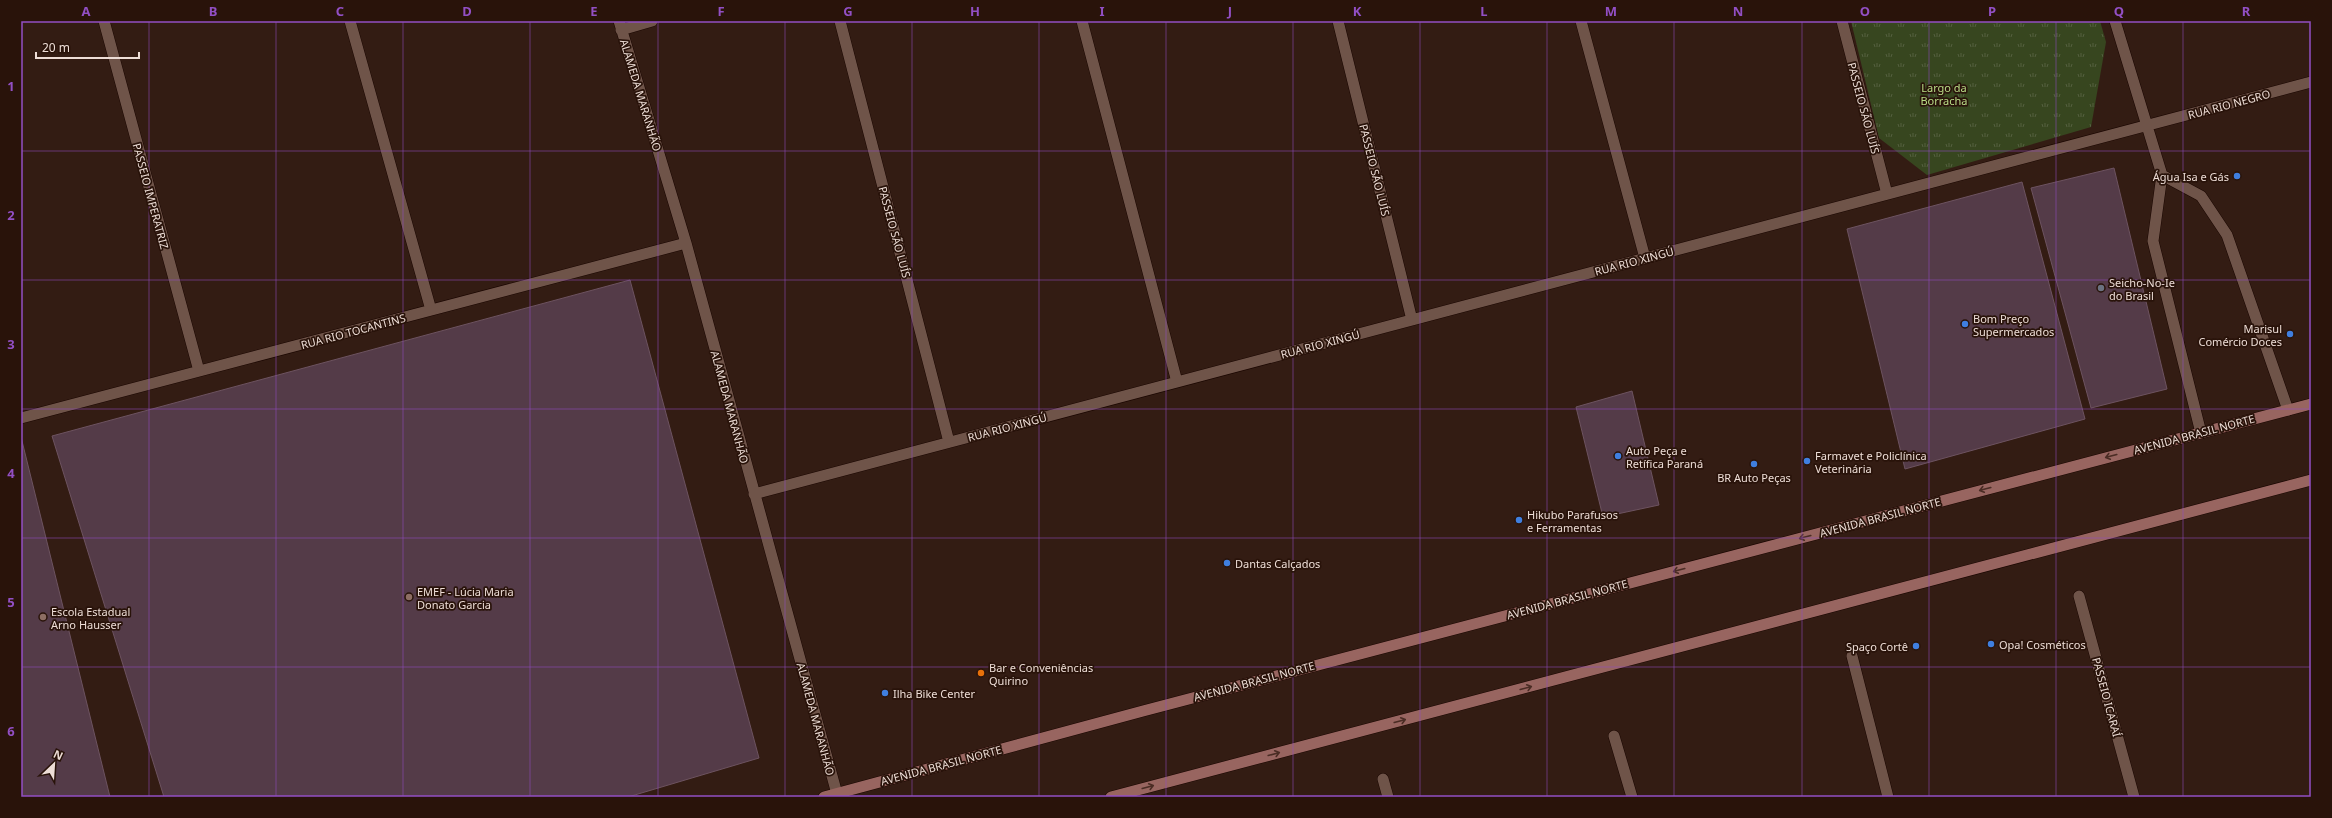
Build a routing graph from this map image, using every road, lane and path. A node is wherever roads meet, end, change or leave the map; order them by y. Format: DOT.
graph roads {
  1 [pos="104,21"];
  2 [pos="350,21"];
  3 [pos="652,21"];
  4 [pos="840,21"];
  5 [pos="1082,21"];
  6 [pos="1338,21"];
  7 [pos="1581,21"];
  8 [pos="1842,21"];
  9 [pos="2115,21"];
  10 [pos="620,25"];
  11 [pos="2311,82"];
  12 [pos="2146,126"];
  13 [pos="2162,175"];
  14 [pos="1887,194"];
  15 [pos="686,243"];
  16 [pos="1645,258"];
  17 [pos="431,310"];
  18 [pos="1412,320"];
  19 [pos="199,371"];
  20 [pos="1177,382"];
  21 [pos="2311,404"];
  22 [pos="2288,410"];
  23 [pos="21,418"];
  24 [pos="2201,433"];
  25 [pos="949,442"];
  26 [pos="2311,480"];
  27 [pos="754,494"];
  28 [pos="2079,596"];
  29 [pos="1852,656"];
  30 [pos="1614,736"];
  31 [pos="1383,779"];
  32 [pos="837,794"];
  33 [pos="824,797"];
  34 [pos="1111,797"];
  35 [pos="1388,797"];
  36 [pos="1632,797"];
  37 [pos="1888,797"];
  38 [pos="2134,797"];
  1 -- 19 [label="street, PASSEIO IMPERATRIZ"];
  2 -- 17 [label="street"];
  3 -- 10 [label="street"];
  4 -- 25 [label="street, PASSEIO SÃO LUÍS"];
  5 -- 20 [label="street"];
  6 -- 18 [label="street, PASSEIO SÃO LUÍS"];
  7 -- 16 [label="street"];
  8 -- 14 [label="street, PASSEIO SÃO LUÍS"];
  9 -- 12 [label="street"];
  10 -- 15 [label="street, ALAMEDA MARANHÃO"];
  11 -- 12 [label="street, RUA RIO NEGRO"];
  12 -- 13 [label="street"];
  12 -- 14 [label="street, RUA RIO NEGRO"];
  13 -- 22 [label="street"];
  13 -- 24 [label="street"];
  14 -- 16 [label="street, RUA RIO XINGÚ"];
  15 -- 17 [label="street, RUA RIO TOCANTINS"];
  15 -- 27 [label="street, ALAMEDA MARANHÃO"];
  16 -- 18 [label="street, RUA RIO XINGÚ"];
  17 -- 19 [label="street, RUA RIO TOCANTINS"];
  18 -- 20 [label="street, RUA RIO XINGÚ"];
  19 -- 23 [label="street, RUA RIO TOCANTINS"];
  20 -- 25 [label="street, RUA RIO XINGÚ"];
  21 -- 22 [label="main road, AVENIDA BRASIL NORTE"];
  22 -- 24 [label="main road, AVENIDA BRASIL NORTE"];
  24 -- 32 [label="main road, AVENIDA BRASIL NORTE, one-way"];
  25 -- 27 [label="street, RUA RIO XINGÚ"];
  34 -- 26 [label="main road, one-way"];
  27 -- 32 [label="street, ALAMEDA MARANHÃO"];
  28 -- 38 [label="street, PASSEIO ICARAÍ"];
  29 -- 37 [label="street"];
  30 -- 36 [label="street"];
  31 -- 35 [label="street"];
  32 -- 33 [label="main road, AVENIDA BRASIL NORTE"];
}
